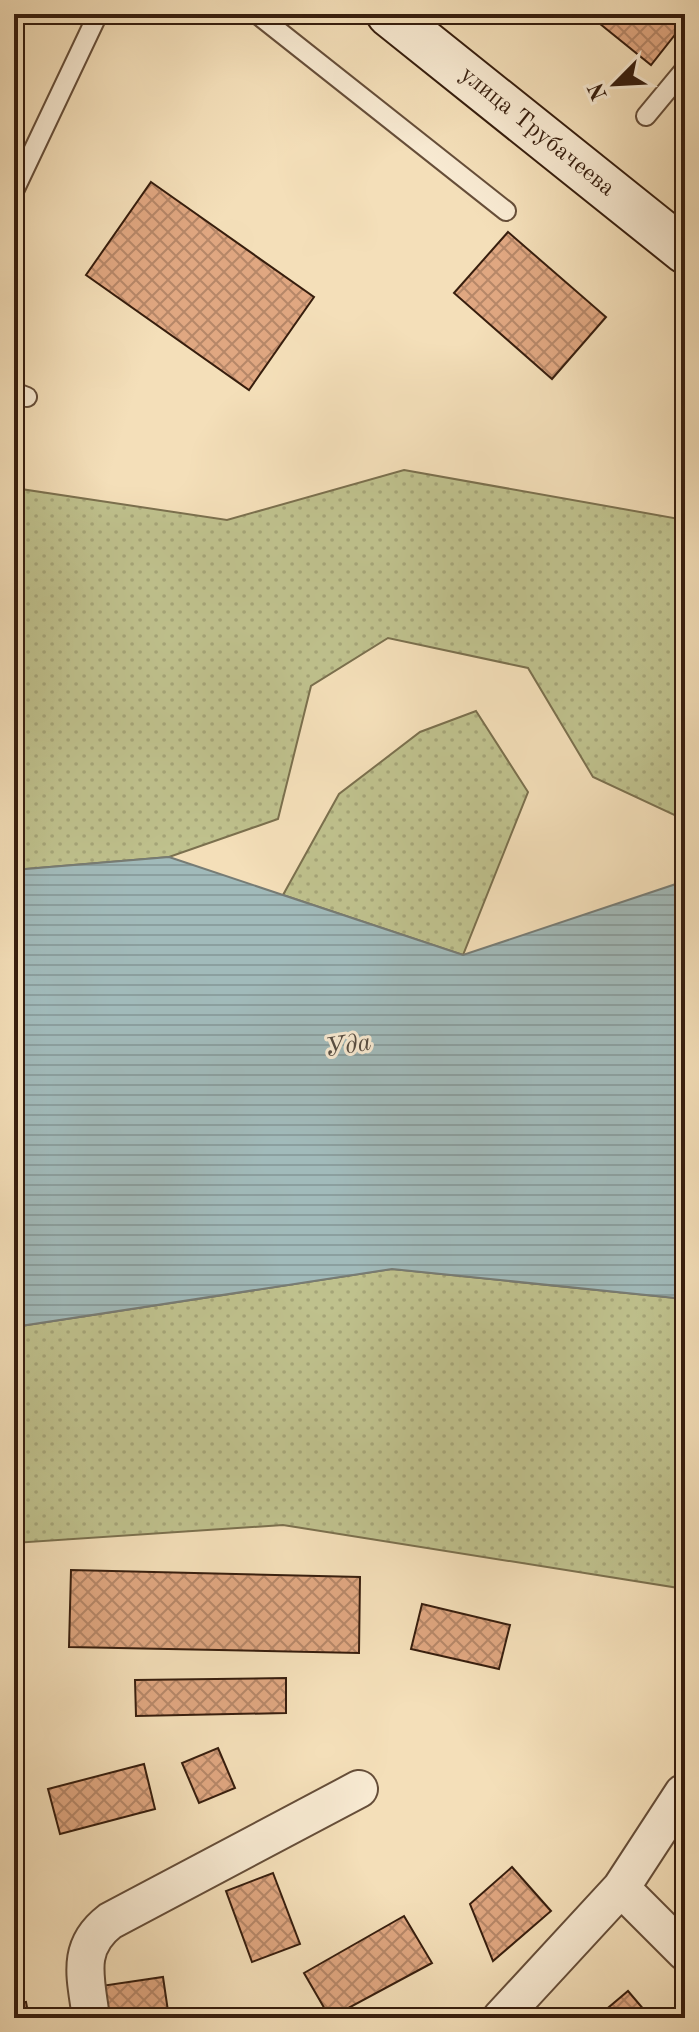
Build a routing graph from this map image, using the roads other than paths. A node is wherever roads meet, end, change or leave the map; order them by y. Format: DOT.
graph roads {
  1 [pos="98,14"];
  2 [pos="257,14"];
  3 [pos="389,14"];
  4 [pos="685,69"];
  5 [pos="646,116"];
  6 [pos="14,191"];
  7 [pos="506,211"];
  8 [pos="685,251"];
  9 [pos="359,1789"];
  10 [pos="683,1793"];
  11 [pos="621,1888"];
  12 [pos="685,1952"];
  13 [pos="91,2018"];
  14 [pos="501,2018"];
  1 -- 6 [label="lane"];
  2 -- 7 [label="lane"];
  3 -- 8 [label="main road, улица Трубачеева"];
  4 -- 5 [label="lane"];
  9 -- 13 [label="street"];
  10 -- 11 [label="street"];
  11 -- 12 [label="street"];
  11 -- 14 [label="street"];
}
